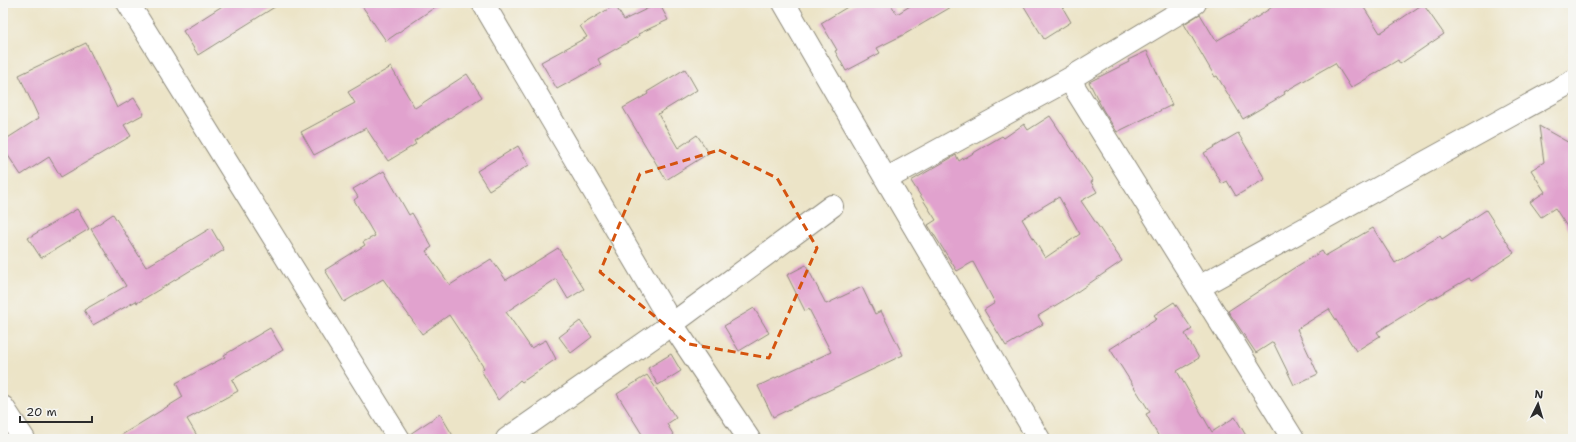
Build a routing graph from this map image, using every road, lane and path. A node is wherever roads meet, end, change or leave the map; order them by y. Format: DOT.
graph roads {
  1 [pos="128,3"];
  2 [pos="483,3"];
  3 [pos="784,3"];
  4 [pos="1195,3"];
  5 [pos="1069,79"];
  6 [pos="1573,82"];
  7 [pos="886,179"];
  8 [pos="832,206"];
  9 [pos="1199,287"];
  10 [pos="672,324"];
  11 [pos="3,407"];
  12 [pos="22,438"];
  13 [pos="399,439"];
  14 [pos="508,439"];
  15 [pos="749,439"];
  16 [pos="1039,439"];
  17 [pos="1293,439"];
  1 -- 13 [label="street"];
  2 -- 10 [label="street"];
  3 -- 7 [label="street"];
  4 -- 5 [label="street"];
  5 -- 7 [label="street"];
  5 -- 9 [label="street"];
  6 -- 9 [label="street"];
  7 -- 16 [label="street"];
  8 -- 10 [label="street"];
  9 -- 17 [label="street"];
  10 -- 14 [label="street"];
  10 -- 15 [label="street"];
  11 -- 12 [label="street"];
}
